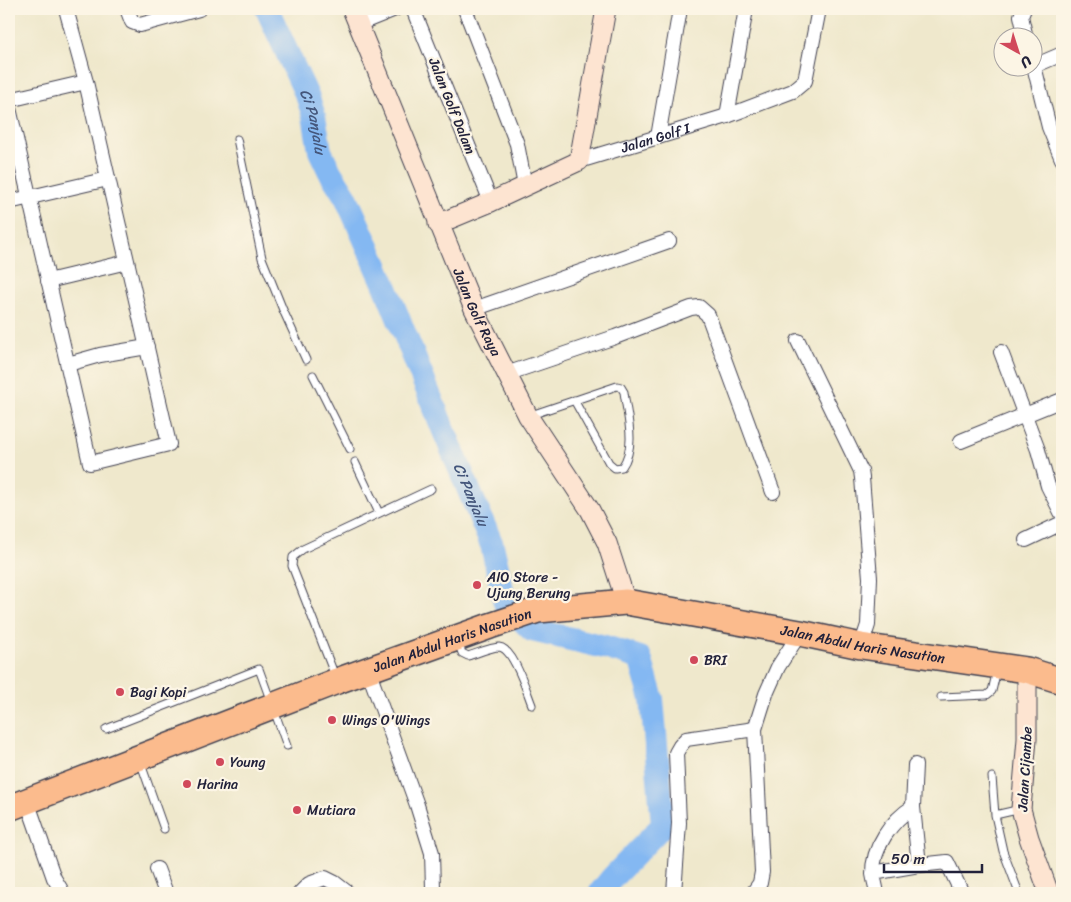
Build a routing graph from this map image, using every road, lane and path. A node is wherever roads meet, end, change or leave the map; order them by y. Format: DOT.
graph roads {
  1 [pos="66,9"];
  2 [pos="127,9"];
  3 [pos="199,9"];
  4 [pos="395,9"];
  5 [pos="413,9"];
  6 [pos="465,9"];
  7 [pos="606,9"];
  8 [pos="680,9"];
  9 [pos="746,9"];
  10 [pos="819,9"];
  11 [pos="1024,9"];
  12 [pos="176,11"];
  13 [pos="355,16"];
  14 [pos="1024,28"];
  15 [pos="1062,54"];
  16 [pos="1044,62"];
  17 [pos="1039,78"];
  18 [pos="86,82"];
  19 [pos="9,100"];
  20 [pos="9,108"];
  21 [pos="726,116"];
  22 [pos="1056,124"];
  23 [pos="658,137"];
  24 [pos="237,139"];
  25 [pos="1062,159"];
  26 [pos="580,161"];
  27 [pos="108,179"];
  28 [pos="525,186"];
  29 [pos="30,197"];
  30 [pos="9,202"];
  31 [pos="491,202"];
  32 [pos="438,224"];
  33 [pos="669,241"];
  34 [pos="127,262"];
  35 [pos="48,281"];
  36 [pos="474,309"];
  37 [pos="798,341"];
  38 [pos="147,347"];
  39 [pos="1001,352"];
  40 [pos="306,360"];
  41 [pos="68,364"];
  42 [pos="313,375"];
  43 [pos="506,376"];
  44 [pos="574,400"];
  45 [pos="1062,400"];
  46 [pos="1025,414"];
  47 [pos="528,416"];
  48 [pos="961,441"];
  49 [pos="350,449"];
  50 [pos="355,462"];
  51 [pos="431,489"];
  52 [pos="773,492"];
  53 [pos="379,514"];
  54 [pos="1062,514"];
  55 [pos="1062,523"];
  56 [pos="1026,540"];
  57 [pos="626,602"];
  58 [pos="800,633"];
  59 [pos="456,638"];
  60 [pos="861,646"];
  61 [pos="998,665"];
  62 [pos="368,670"];
  63 [pos="1027,670"];
  64 [pos="337,680"];
  65 [pos="1062,681"];
  66 [pos="941,697"];
  67 [pos="532,705"];
  68 [pos="273,706"];
  69 [pos="106,728"];
  70 [pos="755,729"];
  71 [pos="287,746"];
  72 [pos="140,758"];
  73 [pos="915,765"];
  74 [pos="992,777"];
  75 [pos="18,805"];
  76 [pos="913,807"];
  77 [pos="1020,809"];
  78 [pos="994,815"];
  79 [pos="164,829"];
  80 [pos="919,866"];
  81 [pos="157,869"];
  82 [pos="873,873"];
  83 [pos="62,893"];
  84 [pos="166,893"];
  85 [pos="300,893"];
  86 [pos="348,893"];
  87 [pos="432,893"];
  88 [pos="674,893"];
  89 [pos="753,893"];
  90 [pos="878,893"];
  91 [pos="962,893"];
  92 [pos="1020,893"];
  93 [pos="1049,893"];
  1 -- 18 [label="street"];
  2 -- 12 [label="street"];
  3 -- 12 [label="street"];
  4 -- 13 [label="street"];
  5 -- 31 [label="street, Jalan Golf Dalam"];
  6 -- 28 [label="street"];
  7 -- 26 [label="street"];
  8 -- 23 [label="street"];
  9 -- 21 [label="street"];
  10 -- 21 [label="street, Jalan Golf I"];
  11 -- 14 [label="street"];
  13 -- 32 [label="street, Jalan Golf Raya"];
  15 -- 16 [label="street"];
  17 -- 22 [label="street"];
  18 -- 19 [label="street"];
  18 -- 27 [label="street"];
  20 -- 29 [label="street"];
  21 -- 23 [label="street, Jalan Golf I"];
  22 -- 25 [label="street"];
  23 -- 26 [label="street, Jalan Golf I"];
  24 -- 40 [label="lane"];
  26 -- 28 [label="street, Jalan Golf I"];
  27 -- 29 [label="street"];
  27 -- 34 [label="street"];
  28 -- 31 [label="street, Jalan Golf I"];
  29 -- 30 [label="street"];
  29 -- 35 [label="street"];
  31 -- 32 [label="street, Jalan Golf I"];
  32 -- 36 [label="street, Jalan Golf Raya"];
  33 -- 36 [label="street"];
  34 -- 35 [label="street"];
  34 -- 38 [label="street"];
  35 -- 41 [label="street"];
  36 -- 43 [label="street, Jalan Golf Raya"];
  37 -- 60 [label="street"];
  38 -- 41 [label="street"];
  38 -- 41 [label="street"];
  39 -- 46 [label="street"];
  42 -- 49 [label="lane"];
  43 -- 47 [label="street, Jalan Golf Raya"];
  43 -- 52 [label="street"];
  44 -- 44 [label="lane"];
  44 -- 47 [label="lane"];
  45 -- 46 [label="street"];
  46 -- 48 [label="street"];
  46 -- 54 [label="street"];
  47 -- 57 [label="street, Jalan Golf Raya"];
  50 -- 53 [label="lane"];
  51 -- 53 [label="lane"];
  53 -- 64 [label="lane"];
  55 -- 56 [label="street"];
  57 -- 58 [label="highway, Jalan Abdul Haris Nasution"];
  57 -- 59 [label="highway, Jalan Abdul Haris Nasution"];
  58 -- 60 [label="highway, Jalan Abdul Haris Nasution"];
  58 -- 70 [label="street"];
  59 -- 62 [label="highway, Jalan Abdul Haris Nasution"];
  59 -- 67 [label="lane"];
  60 -- 61 [label="highway, Jalan Abdul Haris Nasution"];
  61 -- 63 [label="highway, Jalan Abdul Haris Nasution"];
  61 -- 66 [label="lane"];
  62 -- 64 [label="highway, Jalan Abdul Haris Nasution"];
  62 -- 87 [label="street"];
  63 -- 65 [label="highway, Jalan Abdul Haris Nasution"];
  63 -- 77 [label="street, Jalan Cijambe"];
  64 -- 68 [label="highway, Jalan Abdul Haris Nasution"];
  68 -- 69 [label="lane"];
  68 -- 71 [label="lane"];
  68 -- 72 [label="highway, Jalan Abdul Haris Nasution"];
  70 -- 88 [label="street"];
  70 -- 89 [label="street"];
  72 -- 75 [label="highway, Jalan Abdul Haris Nasution"];
  72 -- 79 [label="lane"];
  73 -- 76 [label="street"];
  74 -- 78 [label="lane"];
  75 -- 83 [label="street"];
  76 -- 80 [label="street"];
  76 -- 82 [label="street"];
  77 -- 78 [label="lane"];
  77 -- 93 [label="street, Jalan Cijambe"];
  78 -- 92 [label="lane"];
  80 -- 82 [label="street"];
  80 -- 91 [label="street"];
  81 -- 84 [label="street"];
  82 -- 90 [label="street"];
  85 -- 86 [label="street"];
}
